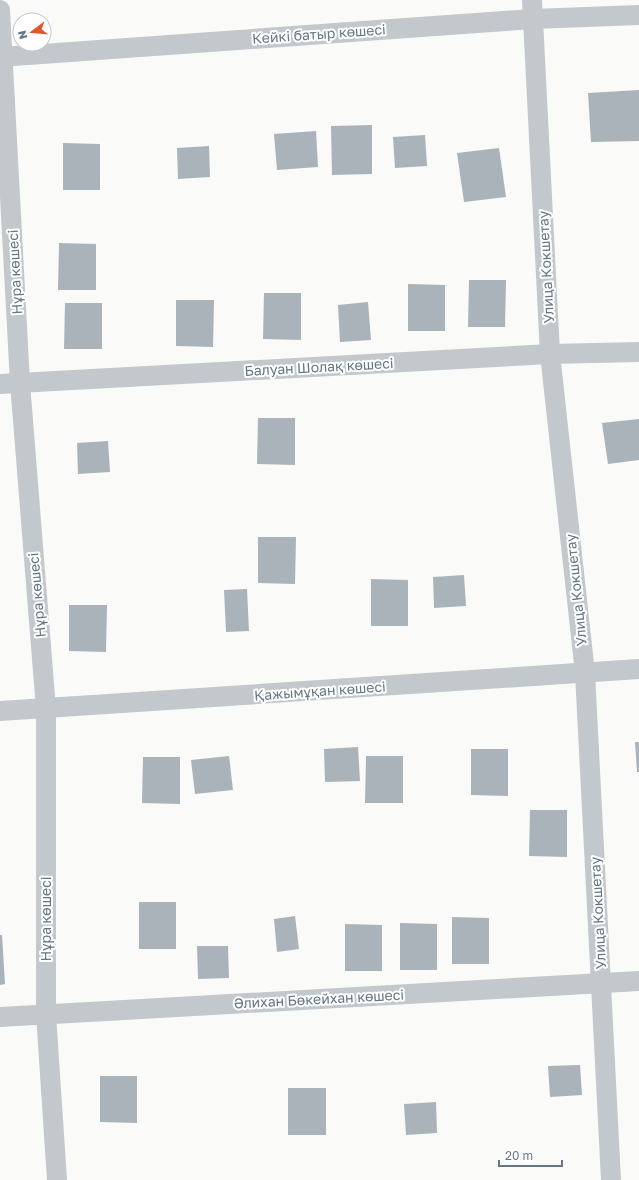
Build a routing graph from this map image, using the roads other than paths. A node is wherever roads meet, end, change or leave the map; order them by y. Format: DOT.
graph roads {
  1 [pos="532,9"];
  2 [pos="0,10"];
  3 [pos="639,15"];
  4 [pos="2,57"];
  5 [pos="639,352"];
  6 [pos="550,354"];
  7 [pos="20,382"];
  8 [pos="0,384"];
  9 [pos="639,669"];
  10 [pos="585,673"];
  11 [pos="46,709"];
  12 [pos="0,711"];
  13 [pos="639,981"];
  14 [pos="602,983"];
  15 [pos="46,1014"];
  16 [pos="0,1017"];
  17 [pos="57,1180"];
  18 [pos="611,1180"];
  1 -- 3 [label="street, Кейкі батыр көшесі"];
  1 -- 4 [label="street, Кейкі батыр көшесі"];
  1 -- 6 [label="street, Улица Кокшетау"];
  2 -- 4 [label="street, Нұра көшесі"];
  4 -- 7 [label="street, Нұра көшесі"];
  5 -- 6 [label="street, Балуан Шолақ көшесі"];
  6 -- 7 [label="street, Балуан Шолақ көшесі"];
  6 -- 10 [label="street, Улица Кокшетау"];
  7 -- 8 [label="street, Балуан Шолақ көшесі"];
  7 -- 11 [label="street, Нұра көшесі"];
  9 -- 10 [label="street, Қажымұқан көшесі"];
  10 -- 11 [label="street, Қажымұқан көшесі"];
  10 -- 14 [label="street, Улица Кокшетау"];
  11 -- 12 [label="street, Қажымұқан көшесі"];
  11 -- 15 [label="street, Нұра көшесі"];
  13 -- 14 [label="street, Әлихан Бөкейхан көшесі"];
  14 -- 15 [label="street, Әлихан Бөкейхан көшесі"];
  14 -- 18 [label="street, Улица Кокшетау"];
  15 -- 16 [label="street, Әлихан Бөкейхан көшесі"];
  15 -- 17 [label="street, Нұра көшесі"];
}
